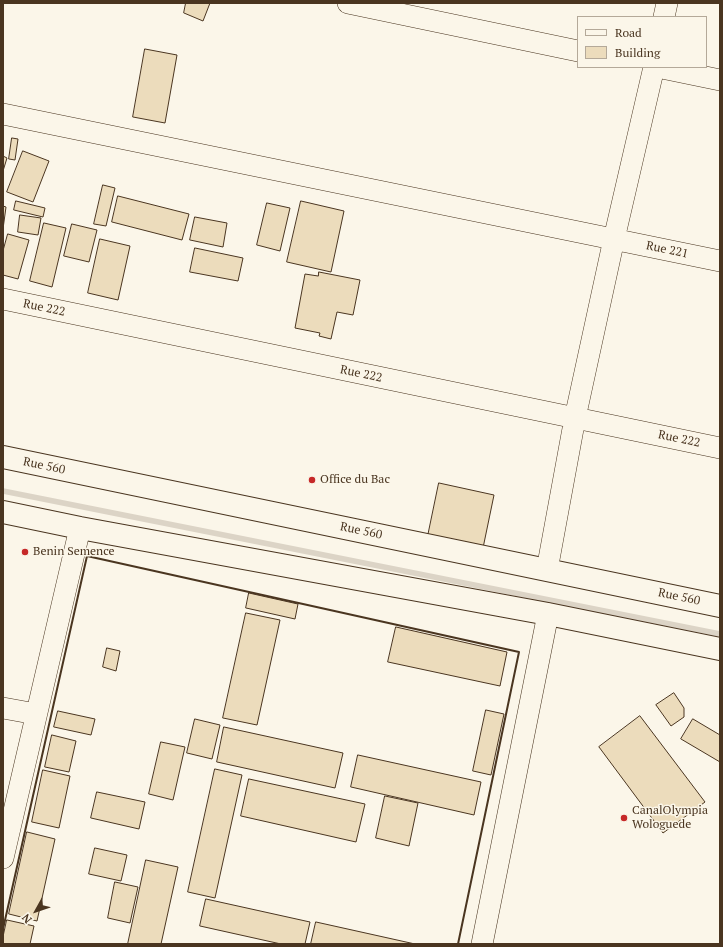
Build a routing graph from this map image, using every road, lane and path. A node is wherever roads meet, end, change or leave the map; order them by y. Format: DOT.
graph roads {
  1 [pos="348,3"];
  2 [pos="667,3"];
  3 [pos="664,16"];
  4 [pos="577,51"];
  5 [pos="654,68"];
  6 [pos="663,68"];
  7 [pos="720,80"];
  8 [pos="3,114"];
  9 [pos="614,239"];
  10 [pos="720,261"];
  11 [pos="3,300"];
  12 [pos="575,418"];
  13 [pos="720,448"];
  14 [pos="3,457"];
  15 [pos="3,512"];
  16 [pos="80,528"];
  17 [pos="546,570"];
  18 [pos="720,606"];
  19 [pos="548,614"];
  20 [pos="720,649"];
  21 [pos="3,708"];
  22 [pos="36,714"];
  23 [pos="3,858"];
  24 [pos="482,944"];
  1 -- 4 [label="street"];
  2 -- 3 [label="street"];
  5 -- 9 [label="street"];
  6 -- 7 [label="street"];
  8 -- 9 [label="street, Rue 221"];
  9 -- 10 [label="street, Rue 221"];
  9 -- 12 [label="street"];
  11 -- 12 [label="street, Rue 222"];
  12 -- 13 [label="street, Rue 222"];
  12 -- 17 [label="street"];
  14 -- 17 [label="main road, Rue 560"];
  15 -- 16 [label="main road"];
  16 -- 19 [label="main road"];
  16 -- 22 [label="street"];
  17 -- 18 [label="main road, Rue 560"];
  19 -- 20 [label="main road"];
  19 -- 24 [label="street"];
  21 -- 22 [label="street"];
  22 -- 23 [label="street"];
}
